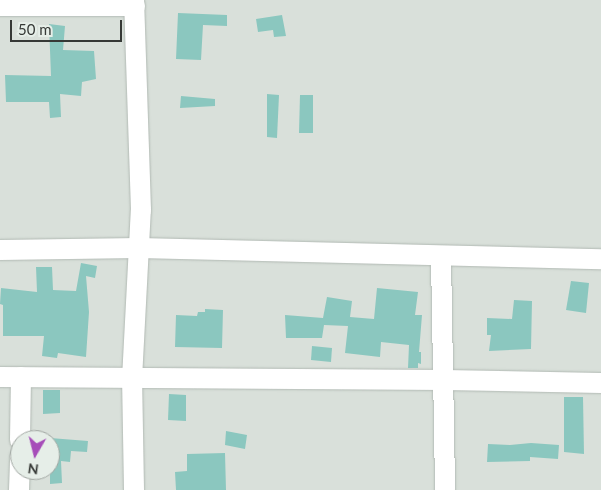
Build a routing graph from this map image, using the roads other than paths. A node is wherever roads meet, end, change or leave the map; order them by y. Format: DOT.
graph roads {
  1 [pos="134,3"];
  2 [pos="0,6"];
  3 [pos="139,248"];
  4 [pos="0,250"];
  5 [pos="441,256"];
  6 [pos="601,259"];
  7 [pos="0,377"];
  8 [pos="22,377"];
  9 [pos="132,379"];
  10 [pos="444,380"];
  11 [pos="601,383"];
  12 [pos="20,430"];
  13 [pos="134,490"];
  14 [pos="445,490"];
  1 -- 2 [label="street"];
  1 -- 3 [label="street"];
  3 -- 4 [label="street"];
  3 -- 5 [label="street"];
  3 -- 9 [label="street"];
  5 -- 6 [label="street"];
  5 -- 10 [label="street"];
  7 -- 8 [label="street"];
  8 -- 9 [label="street"];
  8 -- 12 [label="street"];
  9 -- 10 [label="street"];
  9 -- 13 [label="street"];
  10 -- 11 [label="street"];
  10 -- 14 [label="street"];
}
